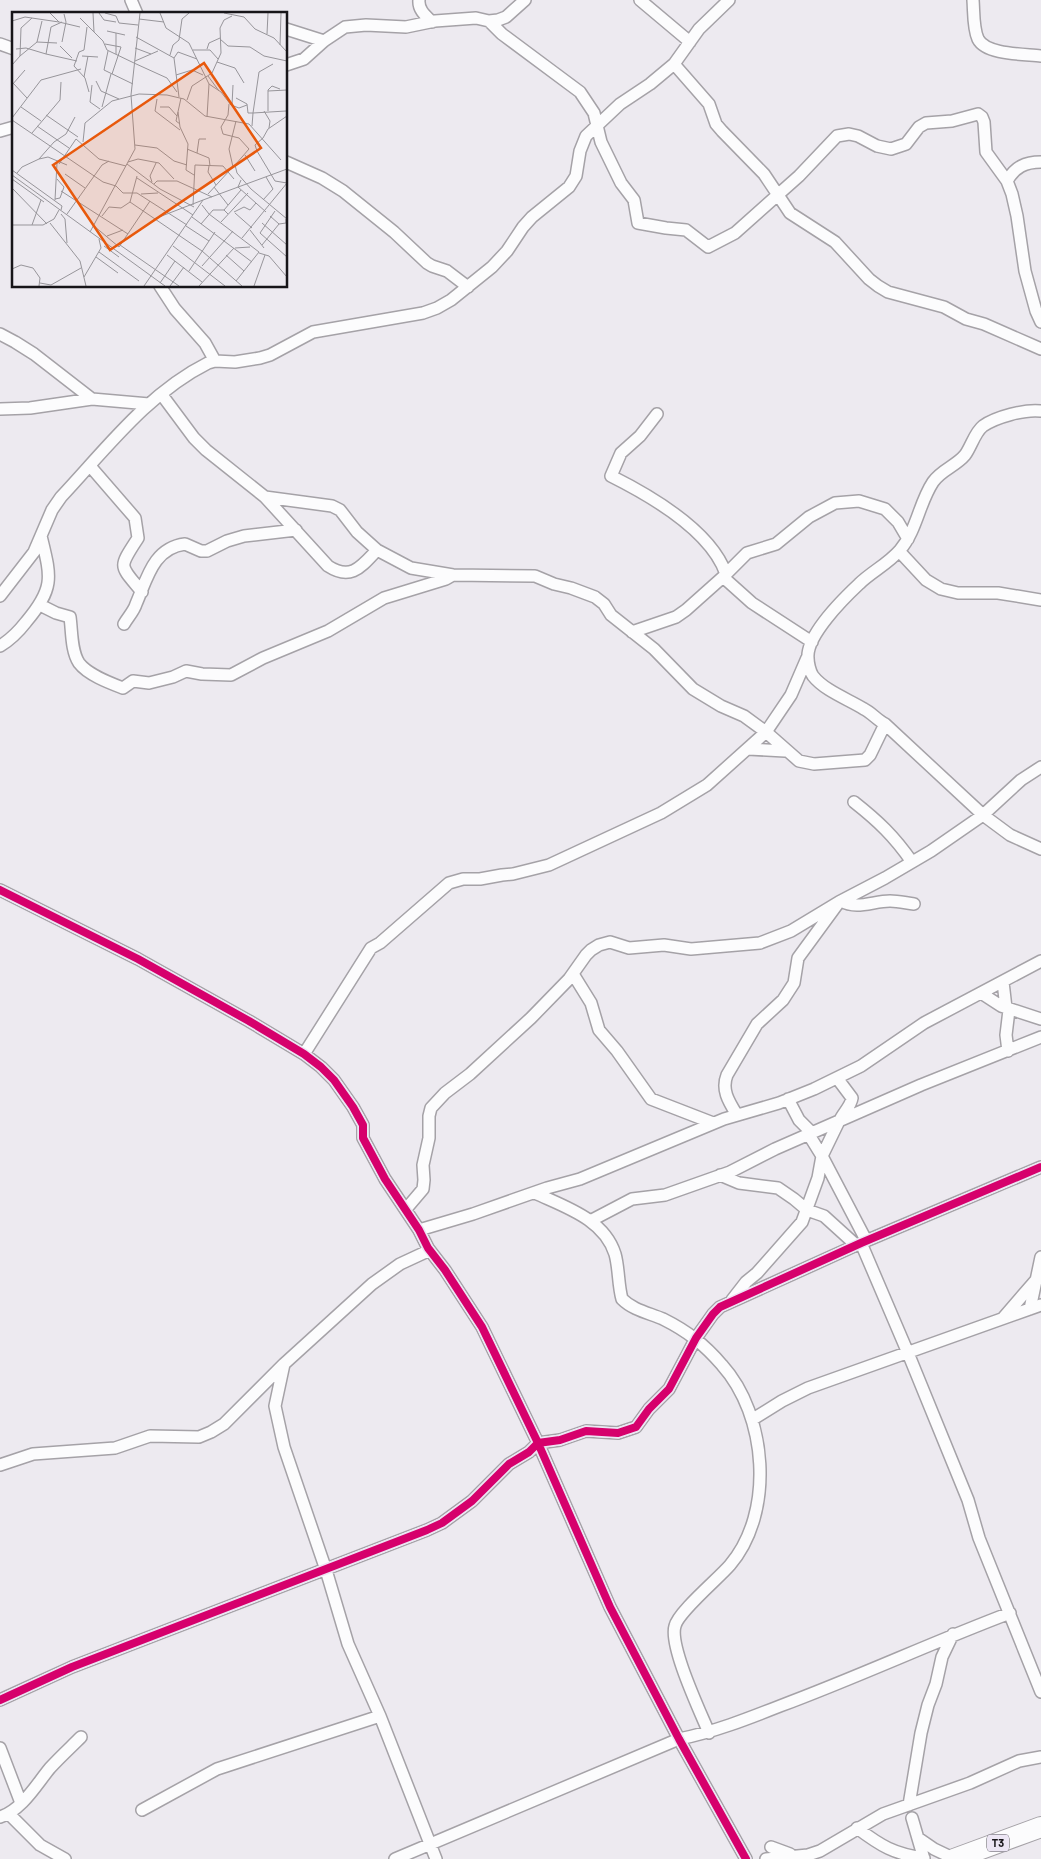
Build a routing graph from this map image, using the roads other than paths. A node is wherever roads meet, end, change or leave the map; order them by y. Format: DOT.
graph roads {
  1 [pos="132,0"];
  2 [pos="418,0"];
  3 [pos="640,0"];
  4 [pos="729,0"];
  5 [pos="973,0"];
  6 [pos="518,2"];
  7 [pos="136,12"];
  8 [pos="489,21"];
  9 [pos="432,22"];
  10 [pos="288,30"];
  11 [pos="324,41"];
  12 [pos="690,42"];
  13 [pos="0,44"];
  14 [pos="12,48"];
  15 [pos="1041,56"];
  16 [pos="288,64"];
  17 [pos="674,64"];
  18 [pos="596,125"];
  19 [pos="1041,162"];
  20 [pos="288,163"];
  21 [pos="1007,181"];
  22 [pos="778,196"];
  23 [pos="468,287"];
  24 [pos="161,288"];
  25 [pos="1041,322"];
  26 [pos="0,334"];
  27 [pos="1041,349"];
  28 [pos="215,361"];
  29 [pos="162,394"];
  30 [pos="92,399"];
  31 [pos="149,404"];
  32 [pos="0,409"];
  33 [pos="1041,411"];
  34 [pos="657,414"];
  35 [pos="90,466"];
  36 [pos="265,497"];
  37 [pos="296,530"];
  38 [pos="41,536"];
  39 [pos="908,540"];
  40 [pos="377,550"];
  41 [pos="899,550"];
  42 [pos="454,575"];
  43 [pos="724,576"];
  44 [pos="142,592"];
  45 [pos="0,596"];
  46 [pos="1041,600"];
  47 [pos="40,605"];
  48 [pos="124,624"];
  49 [pos="632,632"];
  50 [pos="812,642"];
  51 [pos="0,646"];
  52 [pos="808,658"];
  53 [pos="886,724"];
  54 [pos="766,732"];
  55 [pos="748,749"];
  56 [pos="786,751"];
  57 [pos="1041,767"];
  58 [pos="854,802"];
  59 [pos="983,815"];
  60 [pos="1041,849"];
  61 [pos="912,862"];
  62 [pos="0,890"];
  63 [pos="840,901"];
  64 [pos="914,904"];
  65 [pos="1041,961"];
  66 [pos="573,974"];
  67 [pos="1003,982"];
  68 [pos="981,993"];
  69 [pos="1008,1009"];
  70 [pos="1041,1020"];
  71 [pos="1041,1037"];
  72 [pos="1008,1050"];
  73 [pos="304,1054"];
  74 [pos="855,1070"];
  75 [pos="837,1078"];
  76 [pos="851,1097"];
  77 [pos="788,1099"];
  78 [pos="737,1115"];
  79 [pos="840,1121"];
  80 [pos="713,1124"];
  81 [pos="810,1134"];
  82 [pos="822,1156"];
  83 [pos="1041,1167"];
  84 [pos="720,1175"];
  85 [pos="535,1193"];
  86 [pos="406,1209"];
  87 [pos="807,1210"];
  88 [pos="590,1221"];
  89 [pos="419,1230"];
  90 [pos="861,1243"];
  91 [pos="428,1248"];
  92 [pos="1041,1257"];
  93 [pos="1036,1279"];
  94 [pos="731,1302"];
  95 [pos="1036,1307"];
  96 [pos="1002,1319"];
  97 [pos="696,1338"];
  98 [pos="908,1352"];
  99 [pos="284,1364"];
  100 [pos="753,1419"];
  101 [pos="538,1442"];
  102 [pos="0,1465"];
  103 [pos="326,1570"];
  104 [pos="1010,1613"];
  105 [pos="954,1634"];
  106 [pos="1041,1692"];
  107 [pos="0,1700"];
  108 [pos="380,1716"];
  109 [pos="709,1733"];
  110 [pos="81,1737"];
  111 [pos="679,1739"];
  112 [pos="0,1748"];
  113 [pos="1041,1758"];
  114 [pos="21,1803"];
  115 [pos="909,1804"];
  116 [pos="142,1810"];
  117 [pos="5,1816"];
  118 [pos="912,1818"];
  119 [pos="1041,1826"];
  120 [pos="857,1828"];
  121 [pos="918,1838"];
  122 [pos="430,1843"];
  123 [pos="771,1847"];
  124 [pos="792,1855"];
  125 [pos="976,1855"];
  126 [pos="924,1858"];
  127 [pos="65,1859"];
  128 [pos="395,1859"];
  129 [pos="436,1859"];
  130 [pos="746,1859"];
  131 [pos="766,1859"];
  132 [pos="955,1859"];
  1 -- 7 [label="street"];
  2 -- 9 [label="street"];
  3 -- 12 [label="street"];
  4 -- 12 [label="street"];
  5 -- 15 [label="street"];
  6 -- 8 [label="street"];
  8 -- 9 [label="street"];
  8 -- 18 [label="street"];
  9 -- 11 [label="street"];
  10 -- 11 [label="street"];
  11 -- 16 [label="street"];
  12 -- 17 [label="street"];
  13 -- 14 [label="street"];
  17 -- 18 [label="street"];
  17 -- 22 [label="street"];
  18 -- 22 [label="street"];
  18 -- 23 [label="street"];
  19 -- 21 [label="street"];
  20 -- 23 [label="street"];
  21 -- 22 [label="street"];
  21 -- 25 [label="street"];
  22 -- 27 [label="street"];
  23 -- 28 [label="street"];
  24 -- 28 [label="street"];
  26 -- 30 [label="street"];
  28 -- 29 [label="street"];
  29 -- 31 [label="street"];
  29 -- 36 [label="street"];
  30 -- 31 [label="street"];
  30 -- 32 [label="street"];
  31 -- 35 [label="street"];
  33 -- 39 [label="street"];
  34 -- 43 [label="street"];
  35 -- 38 [label="street"];
  35 -- 44 [label="street"];
  36 -- 37 [label="street"];
  36 -- 40 [label="street"];
  37 -- 40 [label="street"];
  37 -- 44 [label="street"];
  38 -- 45 [label="street"];
  38 -- 47 [label="street"];
  39 -- 41 [label="street"];
  39 -- 43 [label="street"];
  40 -- 42 [label="street"];
  41 -- 46 [label="street"];
  41 -- 50 [label="street"];
  42 -- 47 [label="street"];
  42 -- 49 [label="street"];
  43 -- 49 [label="street"];
  43 -- 50 [label="street"];
  44 -- 48 [label="street"];
  47 -- 51 [label="street"];
  49 -- 54 [label="street"];
  50 -- 52 [label="street"];
  52 -- 53 [label="street"];
  52 -- 54 [label="street"];
  53 -- 56 [label="street"];
  53 -- 59 [label="street"];
  54 -- 55 [label="street"];
  54 -- 56 [label="street"];
  55 -- 56 [label="street"];
  55 -- 73 [label="street"];
  57 -- 59 [label="street"];
  58 -- 61 [label="street"];
  59 -- 60 [label="street"];
  59 -- 61 [label="street"];
  61 -- 63 [label="street"];
  62 -- 73 [label="street"];
  63 -- 64 [label="street"];
  63 -- 66 [label="street"];
  63 -- 78 [label="street"];
  65 -- 67 [label="street"];
  66 -- 80 [label="street"];
  66 -- 86 [label="street"];
  67 -- 68 [label="street"];
  67 -- 69 [label="street"];
  68 -- 69 [label="street"];
  68 -- 74 [label="street"];
  69 -- 70 [label="street"];
  69 -- 72 [label="street"];
  71 -- 72 [label="street"];
  72 -- 79 [label="street"];
  73 -- 86 [label="street"];
  74 -- 75 [label="street"];
  74 -- 76 [label="street"];
  75 -- 76 [label="street"];
  75 -- 77 [label="street"];
  76 -- 79 [label="street"];
  77 -- 78 [label="street"];
  77 -- 81 [label="street"];
  78 -- 80 [label="street"];
  79 -- 81 [label="street"];
  79 -- 82 [label="street"];
  80 -- 85 [label="street"];
  81 -- 82 [label="street"];
  81 -- 84 [label="street"];
  82 -- 87 [label="street"];
  82 -- 90 [label="street"];
  83 -- 90 [label="street"];
  84 -- 87 [label="street"];
  84 -- 88 [label="street"];
  85 -- 88 [label="street"];
  85 -- 89 [label="street"];
  86 -- 89 [label="street"];
  87 -- 90 [label="street"];
  87 -- 94 [label="street"];
  88 -- 97 [label="street"];
  89 -- 91 [label="street"];
  90 -- 94 [label="street"];
  90 -- 98 [label="street"];
  91 -- 99 [label="street"];
  91 -- 101 [label="street"];
  92 -- 93 [label="street"];
  93 -- 95 [label="street"];
  93 -- 96 [label="street"];
  94 -- 97 [label="street"];
  95 -- 96 [label="street"];
  96 -- 98 [label="street"];
  97 -- 100 [label="street"];
  97 -- 101 [label="street"];
  98 -- 100 [label="street"];
  98 -- 104 [label="street"];
  99 -- 102 [label="street"];
  99 -- 103 [label="street"];
  100 -- 109 [label="street"];
  101 -- 103 [label="street"];
  101 -- 111 [label="street"];
  103 -- 107 [label="street"];
  103 -- 108 [label="street"];
  104 -- 105 [label="street"];
  104 -- 106 [label="street"];
  105 -- 109 [label="street"];
  105 -- 115 [label="street"];
  108 -- 116 [label="street"];
  108 -- 122 [label="street"];
  109 -- 111 [label="street"];
  110 -- 114 [label="street"];
  111 -- 122 [label="street"];
  111 -- 130 [label="street"];
  112 -- 114 [label="street"];
  113 -- 115 [label="street"];
  114 -- 117 [label="street"];
  115 -- 120 [label="street"];
  117 -- 127 [label="street"];
  118 -- 121 [label="street"];
  119 -- 125 [label="highway, T3"];
  120 -- 124 [label="street"];
  120 -- 126 [label="street"];
  121 -- 126 [label="street"];
  121 -- 132 [label="street"];
  122 -- 128 [label="street"];
  122 -- 129 [label="street"];
  123 -- 124 [label="street"];
  124 -- 131 [label="street"];
  125 -- 132 [label="highway, T3"];
}
